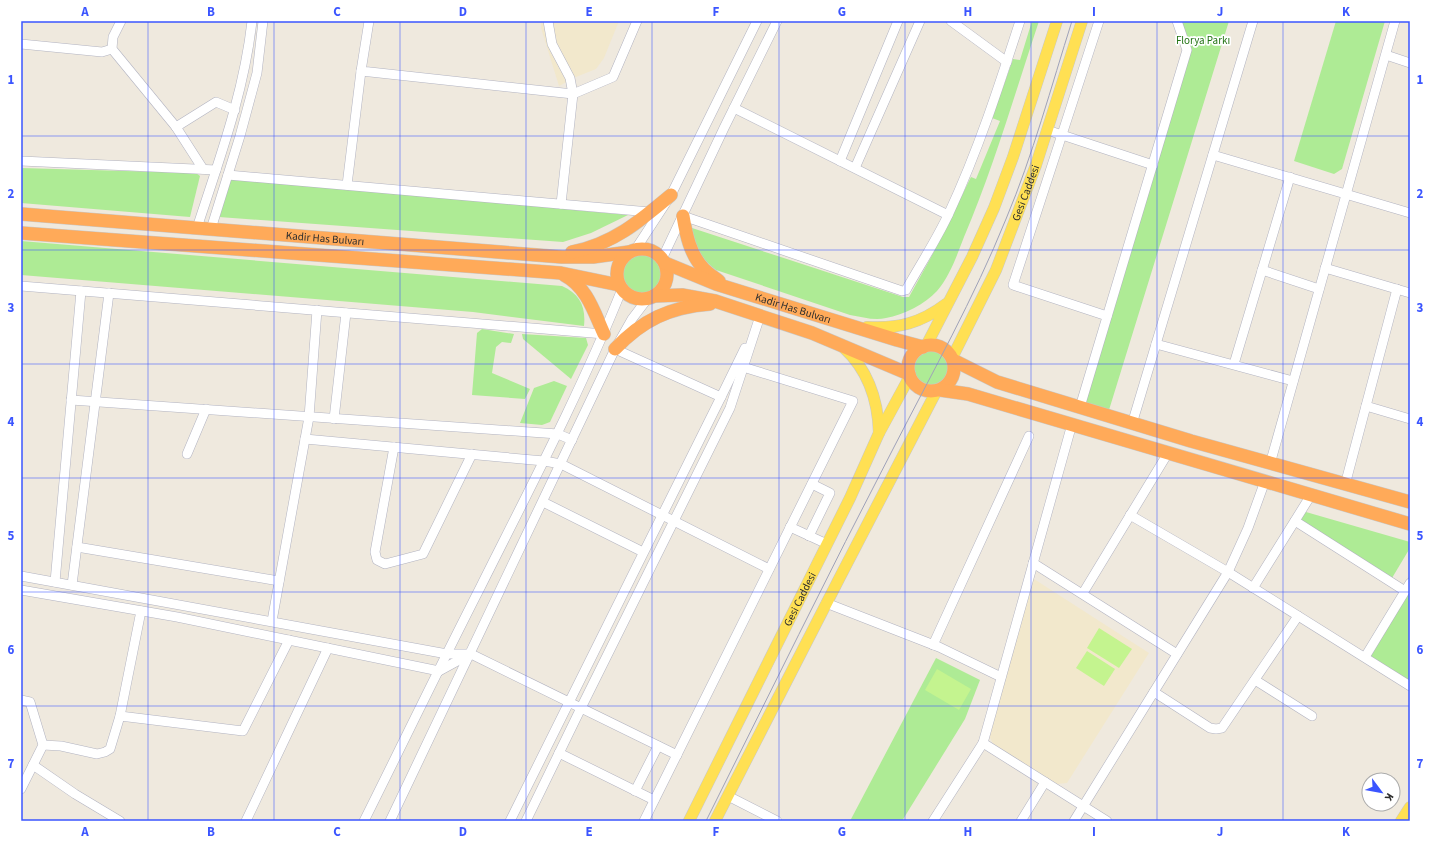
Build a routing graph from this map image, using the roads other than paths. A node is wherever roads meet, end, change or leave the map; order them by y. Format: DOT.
graph roads {
  1 [pos="121,21"];
  2 [pos="252,21"];
  3 [pos="263,21"];
  4 [pos="369,21"];
  5 [pos="548,21"];
  6 [pos="637,21"];
  7 [pos="757,21"];
  8 [pos="777,21"];
  9 [pos="898,21"];
  10 [pos="920,21"];
  11 [pos="951,21"];
  12 [pos="1020,21"];
  13 [pos="1057,21"];
  14 [pos="1082,21"];
  15 [pos="1099,21"];
  16 [pos="1177,21"];
  17 [pos="1253,21"];
  18 [pos="1396,21"];
  19 [pos="21,44"];
  20 [pos="112,49"];
  21 [pos="1386,55"];
  22 [pos="1007,62"];
  23 [pos="1410,63"];
  24 [pos="361,71"];
  25 [pos="573,94"];
  26 [pos="734,108"];
  27 [pos="235,110"];
  28 [pos="176,127"];
  29 [pos="1047,130"];
  30 [pos="1062,135"];
  31 [pos="1213,155"];
  32 [pos="21,161"];
  33 [pos="840,161"];
  34 [pos="1153,165"];
  35 [pos="855,168"];
  36 [pos="203,169"];
  37 [pos="216,170"];
  38 [pos="228,175"];
  39 [pos="1290,177"];
  40 [pos="347,185"];
  41 [pos="1346,194"];
  42 [pos="671,195"];
  43 [pos="561,204"];
  44 [pos="650,212"];
  45 [pos="1410,213"];
  46 [pos="21,214"];
  47 [pos="948,215"];
  48 [pos="683,216"];
  49 [pos="197,228"];
  50 [pos="211,229"];
  51 [pos="21,233"];
  52 [pos="632,251"];
  53 [pos="551,256"];
  54 [pos="664,261"];
  55 [pos="1325,268"];
  56 [pos="1262,270"];
  57 [pos="561,273"];
  58 [pos="21,286"];
  59 [pos="621,287"];
  60 [pos="729,288"];
  61 [pos="1319,288"];
  62 [pos="1397,289"];
  63 [pos="81,291"];
  64 [pos="109,293"];
  65 [pos="1410,293"];
  66 [pos="651,297"];
  67 [pos="948,302"];
  68 [pos="721,304"];
  69 [pos="317,310"];
  70 [pos="346,313"];
  71 [pos="760,316"];
  72 [pos="1107,316"];
  73 [pos="853,327"];
  74 [pos="604,334"];
  75 [pos="839,343"];
  76 [pos="1156,344"];
  77 [pos="924,346"];
  78 [pos="615,349"];
  79 [pos="953,359"];
  80 [pos="1234,364"];
  81 [pos="743,367"];
  82 [pos="909,375"];
  83 [pos="1293,381"];
  84 [pos="939,390"];
  85 [pos="721,397"];
  86 [pos="71,400"];
  87 [pos="95,401"];
  88 [pos="1366,406"];
  89 [pos="1080,407"];
  90 [pos="206,409"];
  91 [pos="309,417"];
  92 [pos="334,418"];
  93 [pos="1410,419"];
  94 [pos="1072,424"];
  95 [pos="1132,424"];
  96 [pos="879,433"];
  97 [pos="558,434"];
  98 [pos="1029,436"];
  99 [pos="305,439"];
  100 [pos="572,440"];
  101 [pos="394,447"];
  102 [pos="1168,453"];
  103 [pos="187,454"];
  104 [pos="472,454"];
  105 [pos="544,461"];
  106 [pos="561,464"];
  107 [pos="1270,464"];
  108 [pos="1265,481"];
  109 [pos="812,484"];
  110 [pos="1345,484"];
  111 [pos="1311,495"];
  112 [pos="543,502"];
  113 [pos="1410,502"];
  114 [pos="662,515"];
  115 [pos="1130,515"];
  116 [pos="674,521"];
  117 [pos="1295,521"];
  118 [pos="1410,524"];
  119 [pos="790,527"];
  120 [pos="809,536"];
  121 [pos="827,544"];
  122 [pos="77,547"];
  123 [pos="643,552"];
  124 [pos="1033,563"];
  125 [pos="769,569"];
  126 [pos="1228,572"];
  127 [pos="21,576"];
  128 [pos="279,581"];
  129 [pos="55,582"];
  130 [pos="1410,583"];
  131 [pos="72,585"];
  132 [pos="1254,588"];
  133 [pos="21,590"];
  134 [pos="1405,591"];
  135 [pos="1083,593"];
  136 [pos="826,603"];
  137 [pos="141,611"];
  138 [pos="1298,616"];
  139 [pos="272,621"];
  140 [pos="289,640"];
  141 [pos="933,644"];
  142 [pos="328,648"];
  143 [pos="447,654"];
  144 [pos="471,654"];
  145 [pos="1177,654"];
  146 [pos="1365,657"];
  147 [pos="439,671"];
  148 [pos="1001,677"];
  149 [pos="1255,680"];
  150 [pos="1410,686"];
  151 [pos="1154,692"];
  152 [pos="21,700"];
  153 [pos="568,702"];
  154 [pos="581,708"];
  155 [pos="120,716"];
  156 [pos="1312,716"];
  157 [pos="982,743"];
  158 [pos="43,745"];
  159 [pos="658,746"];
  160 [pos="559,753"];
  161 [pos="676,755"];
  162 [pos="33,765"];
  163 [pos="1045,782"];
  164 [pos="21,789"];
  165 [pos="635,791"];
  166 [pos="728,796"];
  167 [pos="654,800"];
  168 [pos="1083,806"];
  169 [pos="1410,807"];
  170 [pos="120,821"];
  171 [pos="246,821"];
  172 [pos="364,821"];
  173 [pos="390,821"];
  174 [pos="510,821"];
  175 [pos="526,821"];
  176 [pos="644,821"];
  177 [pos="689,821"];
  178 [pos="715,821"];
  179 [pos="777,821"];
  180 [pos="933,821"];
  181 [pos="1021,821"];
  182 [pos="1074,821"];
  183 [pos="1107,821"];
  184 [pos="1401,821"];
  1 -- 20 [label="street"];
  2 -- 27 [label="street"];
  3 -- 38 [label="street"];
  4 -- 24 [label="street"];
  5 -- 25 [label="street"];
  6 -- 25 [label="street"];
  7 -- 42 [label="street"];
  8 -- 26 [label="street"];
  9 -- 33 [label="street"];
  10 -- 35 [label="street"];
  11 -- 22 [label="street"];
  12 -- 22 [label="street"];
  13 -- 67 [label="main road, Gesi Caddesi"];
  14 -- 29 [label="main road, Gesi Caddesi"];
  15 -- 30 [label="street"];
  16 -- 34 [label="street"];
  17 -- 31 [label="street"];
  18 -- 21 [label="street"];
  19 -- 20 [label="street"];
  20 -- 28 [label="street"];
  21 -- 23 [label="street"];
  21 -- 41 [label="street"];
  22 -- 47 [label="street"];
  24 -- 25 [label="street"];
  24 -- 40 [label="street"];
  25 -- 43 [label="street"];
  26 -- 33 [label="street"];
  26 -- 48 [label="street"];
  27 -- 28 [label="street"];
  27 -- 37 [label="street"];
  28 -- 36 [label="street"];
  29 -- 30 [label="street"];
  29 -- 79 [label="main road, Gesi Caddesi"];
  30 -- 34 [label="street"];
  30 -- 72 [label="street"];
  31 -- 39 [label="street"];
  31 -- 76 [label="street"];
  32 -- 36 [label="street"];
  33 -- 35 [label="street"];
  34 -- 72 [label="street"];
  35 -- 47 [label="street"];
  36 -- 37 [label="street"];
  37 -- 49 [label="street"];
  38 -- 40 [label="street"];
  38 -- 50 [label="street"];
  39 -- 41 [label="street"];
  39 -- 56 [label="street"];
  40 -- 43 [label="street"];
  41 -- 45 [label="street"];
  41 -- 55 [label="street"];
  42 -- 44 [label="highway"];
  42 -- 52 [label="street"];
  43 -- 44 [label="street"];
  44 -- 53 [label="highway"];
  46 -- 49 [label="highway, Kadir Has Bulvarı"];
  47 -- 48 [label="street"];
  48 -- 54 [label="street"];
  48 -- 60 [label="highway"];
  49 -- 50 [label="highway, Kadir Has Bulvarı"];
  50 -- 53 [label="highway, Kadir Has Bulvarı"];
  51 -- 57 [label="highway, Kadir Has Bulvarı"];
  52 -- 53 [label="highway, Kadir Has Bulvarı"];
  52 -- 54 [label="highway"];
  52 -- 59 [label="highway"];
  54 -- 60 [label="highway, Kadir Has Bulvarı"];
  54 -- 66 [label="highway"];
  55 -- 61 [label="street"];
  55 -- 62 [label="street"];
  56 -- 61 [label="street"];
  56 -- 80 [label="street"];
  57 -- 59 [label="highway, Kadir Has Bulvarı"];
  57 -- 74 [label="highway"];
  58 -- 63 [label="street"];
  59 -- 66 [label="highway"];
  59 -- 74 [label="street"];
  60 -- 73 [label="highway, Kadir Has Bulvarı"];
  61 -- 83 [label="street"];
  62 -- 65 [label="street"];
  62 -- 88 [label="street"];
  63 -- 64 [label="street"];
  63 -- 86 [label="street"];
  64 -- 69 [label="street"];
  64 -- 87 [label="street"];
  66 -- 68 [label="highway, Kadir Has Bulvarı"];
  66 -- 78 [label="street"];
  67 -- 73 [label="main road"];
  67 -- 77 [label="main road, Gesi Caddesi"];
  68 -- 71 [label="highway, Kadir Has Bulvarı"];
  68 -- 78 [label="highway"];
  69 -- 70 [label="street"];
  69 -- 91 [label="street"];
  70 -- 74 [label="street"];
  70 -- 92 [label="street"];
  71 -- 75 [label="highway, Kadir Has Bulvarı"];
  71 -- 81 [label="street"];
  71 -- 85 [label="street"];
  72 -- 89 [label="street"];
  73 -- 77 [label="highway, Kadir Has Bulvarı"];
  74 -- 97 [label="street"];
  75 -- 82 [label="highway, Kadir Has Bulvarı"];
  75 -- 96 [label="main road"];
  76 -- 80 [label="street"];
  76 -- 95 [label="street"];
  77 -- 79 [label="highway"];
  77 -- 82 [label="highway"];
  78 -- 85 [label="street"];
  78 -- 100 [label="street"];
  79 -- 84 [label="highway"];
  79 -- 89 [label="highway"];
  80 -- 83 [label="street"];
  81 -- 109 [label="street"];
  81 -- 116 [label="street"];
  82 -- 84 [label="highway"];
  82 -- 96 [label="main road, Gesi Caddesi"];
  83 -- 107 [label="street"];
  84 -- 94 [label="highway"];
  84 -- 136 [label="main road"];
  85 -- 114 [label="street"];
  86 -- 87 [label="street"];
  86 -- 129 [label="street"];
  87 -- 90 [label="street"];
  87 -- 122 [label="street"];
  88 -- 93 [label="street"];
  88 -- 110 [label="street"];
  89 -- 95 [label="highway"];
  90 -- 91 [label="street"];
  90 -- 103 [label="street"];
  91 -- 92 [label="street"];
  91 -- 99 [label="street"];
  92 -- 97 [label="street"];
  94 -- 102 [label="highway"];
  94 -- 124 [label="street"];
  95 -- 107 [label="highway"];
  96 -- 121 [label="main road, Gesi Caddesi"];
  97 -- 100 [label="street"];
  97 -- 105 [label="street"];
  98 -- 141 [label="street"];
  99 -- 101 [label="street"];
  99 -- 128 [label="street"];
  100 -- 106 [label="street"];
  101 -- 104 [label="street"];
  101 -- 104 [label="street"];
  102 -- 108 [label="highway"];
  102 -- 115 [label="street"];
  104 -- 105 [label="street"];
  105 -- 106 [label="street"];
  105 -- 143 [label="street"];
  106 -- 112 [label="street"];
  106 -- 114 [label="street"];
  107 -- 110 [label="highway"];
  108 -- 111 [label="highway"];
  108 -- 126 [label="street"];
  109 -- 119 [label="street"];
  109 -- 120 [label="street"];
  110 -- 113 [label="highway"];
  111 -- 117 [label="street"];
  111 -- 118 [label="highway"];
  112 -- 123 [label="street"];
  112 -- 144 [label="street"];
  114 -- 116 [label="street"];
  114 -- 123 [label="street"];
  115 -- 126 [label="street"];
  115 -- 135 [label="street"];
  116 -- 125 [label="street"];
  116 -- 154 [label="street"];
  117 -- 132 [label="street"];
  117 -- 134 [label="street"];
  119 -- 120 [label="street"];
  119 -- 125 [label="street"];
  120 -- 121 [label="street"];
  121 -- 177 [label="main road, Gesi Caddesi"];
  122 -- 128 [label="street"];
  122 -- 131 [label="street"];
  123 -- 153 [label="street"];
  124 -- 135 [label="street"];
  124 -- 148 [label="street"];
  125 -- 161 [label="street"];
  126 -- 132 [label="street"];
  126 -- 145 [label="street"];
  127 -- 129 [label="street"];
  128 -- 139 [label="street"];
  129 -- 131 [label="street"];
  130 -- 134 [label="street"];
  131 -- 139 [label="street"];
  132 -- 138 [label="street"];
  133 -- 137 [label="street"];
  134 -- 146 [label="street"];
  135 -- 145 [label="street"];
  136 -- 141 [label="street"];
  136 -- 166 [label="main road"];
  137 -- 140 [label="street"];
  137 -- 155 [label="street"];
  138 -- 146 [label="street"];
  138 -- 149 [label="street"];
  139 -- 143 [label="street"];
  140 -- 142 [label="street"];
  140 -- 155 [label="street"];
  141 -- 148 [label="street"];
  142 -- 147 [label="street"];
  142 -- 171 [label="street"];
  143 -- 144 [label="street"];
  143 -- 147 [label="street"];
  144 -- 147 [label="street"];
  144 -- 153 [label="street"];
  144 -- 173 [label="street"];
  145 -- 151 [label="street"];
  146 -- 150 [label="street"];
  147 -- 172 [label="street"];
  148 -- 157 [label="street"];
  149 -- 151 [label="street"];
  149 -- 156 [label="street"];
  151 -- 168 [label="street"];
  152 -- 158 [label="street"];
  153 -- 154 [label="street"];
  153 -- 174 [label="street"];
  154 -- 159 [label="street"];
  154 -- 160 [label="street"];
  155 -- 158 [label="street"];
  157 -- 163 [label="street"];
  157 -- 180 [label="street"];
  158 -- 162 [label="street"];
  159 -- 161 [label="street"];
  159 -- 165 [label="street"];
  160 -- 165 [label="street"];
  160 -- 175 [label="street"];
  161 -- 167 [label="street"];
  162 -- 164 [label="street"];
  162 -- 170 [label="street"];
  163 -- 168 [label="street"];
  163 -- 181 [label="street"];
  165 -- 167 [label="street"];
  166 -- 178 [label="main road"];
  166 -- 179 [label="street"];
  167 -- 176 [label="street"];
  168 -- 182 [label="street"];
  168 -- 183 [label="street"];
  169 -- 184 [label="main road"];
}
